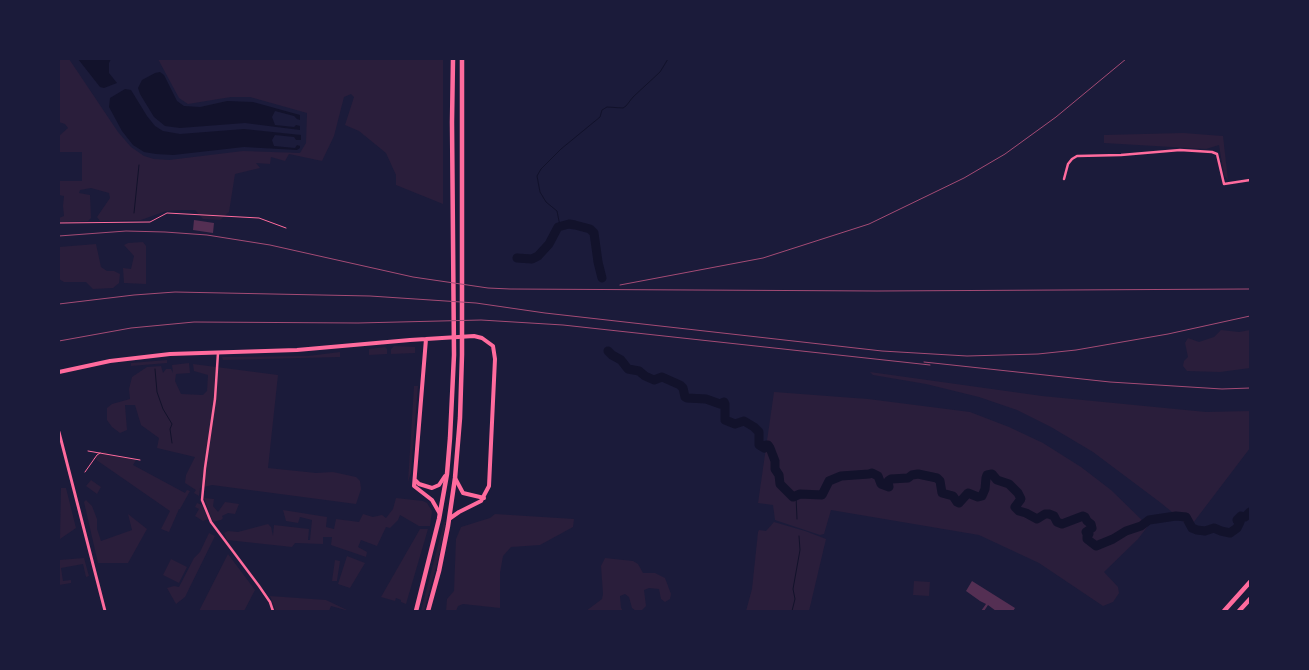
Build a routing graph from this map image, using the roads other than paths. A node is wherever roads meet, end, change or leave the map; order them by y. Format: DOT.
graph roads {
  1 [pos="453,59"];
  2 [pos="462,59"];
  3 [pos="1064,179"];
  4 [pos="1250,180"];
  5 [pos="59,223"];
  6 [pos="286,228"];
  7 [pos="426,339"];
  8 [pos="218,351"];
  9 [pos="59,372"];
  10 [pos="59,432"];
  11 [pos="64,453"];
  12 [pos="59,455"];
  13 [pos="446,474"];
  14 [pos="455,478"];
  15 [pos="415,479"];
  16 [pos="484,498"];
  17 [pos="440,514"];
  18 [pos="449,519"];
  19 [pos="1250,582"];
  20 [pos="1250,599"];
  21 [pos="105,611"];
  22 [pos="273,611"];
  23 [pos="416,611"];
  24 [pos="428,611"];
  25 [pos="1224,611"];
  26 [pos="1239,611"];
  1 -- 13 [label="main road"];
  2 -- 14 [label="main road"];
  3 -- 4 [label="street"];
  5 -- 6 [label="lane"];
  7 -- 8 [label="main road"];
  7 -- 15 [label="main road"];
  7 -- 16 [label="main road"];
  8 -- 9 [label="main road"];
  8 -- 22 [label="street"];
  10 -- 11 [label="street"];
  11 -- 12 [label="street"];
  11 -- 21 [label="street"];
  13 -- 15 [label="main road"];
  13 -- 17 [label="main road"];
  14 -- 16 [label="main road"];
  14 -- 18 [label="main road"];
  15 -- 17 [label="main road"];
  16 -- 18 [label="main road"];
  17 -- 23 [label="main road"];
  18 -- 24 [label="main road"];
  19 -- 25 [label="main road"];
  20 -- 26 [label="main road"];
}
